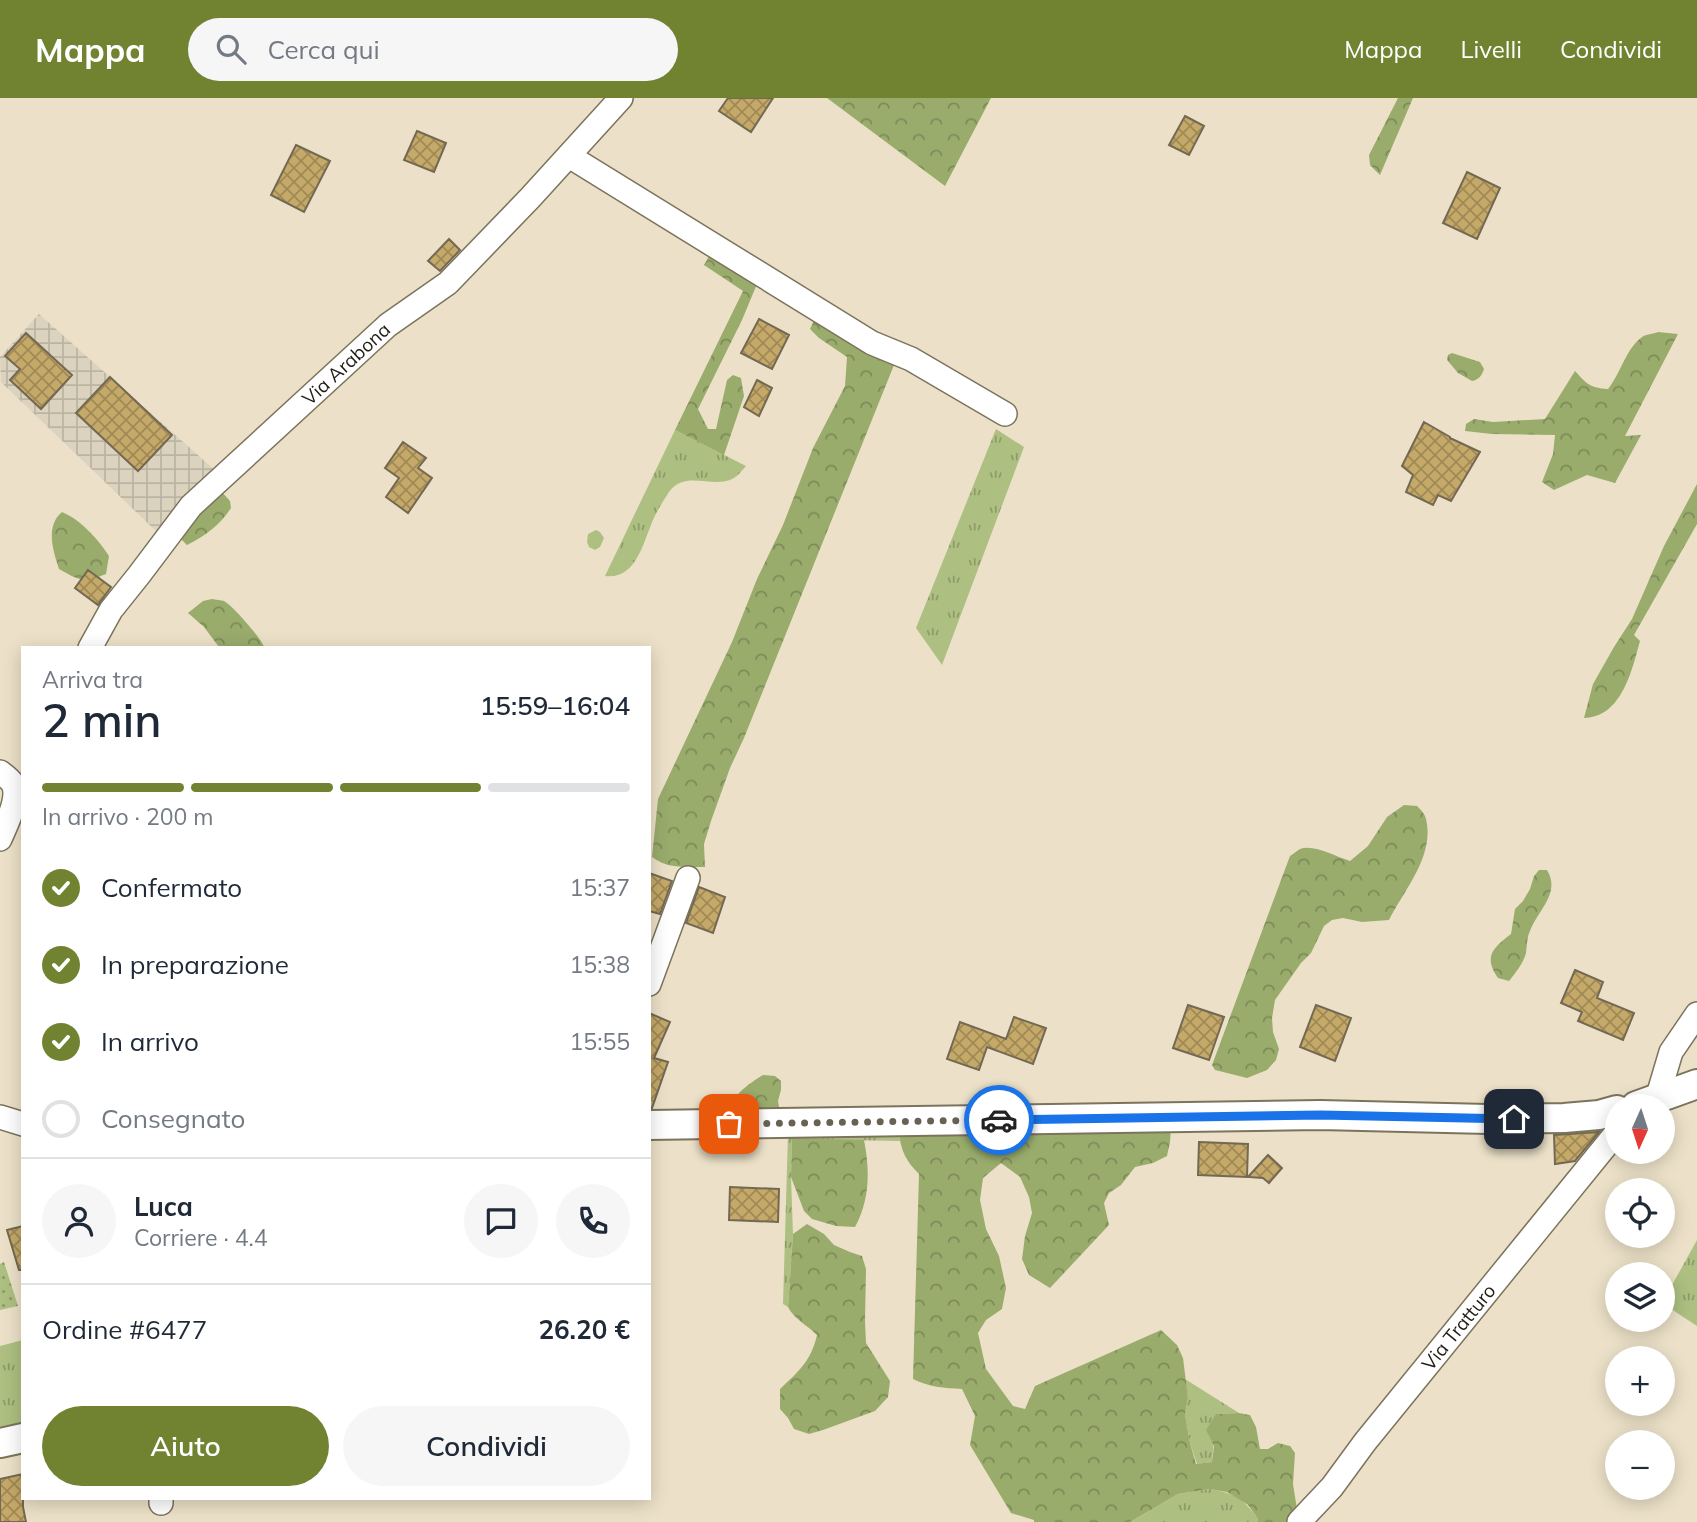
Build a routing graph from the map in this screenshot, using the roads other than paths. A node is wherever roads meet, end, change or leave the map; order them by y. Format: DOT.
graph roads {
  1 [pos="621,98"];
  2 [pos="569,156"];
  3 [pos="1005,414"];
  4 [pos="91,646"];
  5 [pos="0,772"];
  6 [pos="18,782"];
  7 [pos="0,839"];
  8 [pos="688,878"];
  9 [pos="651,979"];
  10 [pos="1697,1014"];
  11 [pos="1697,1084"];
  12 [pos="1648,1094"];
  13 [pos="1670,1094"];
  14 [pos="1605,1113"];
  15 [pos="0,1116"];
  16 [pos="21,1123"];
  17 [pos="651,1125"];
  18 [pos="1605,1147"];
  19 [pos="21,1438"];
  20 [pos="0,1443"];
  21 [pos="1299,1522"];
  1 -- 2 [label="street, Via Arabona"];
  2 -- 3 [label="street"];
  2 -- 4 [label="street, Via Arabona"];
  5 -- 6 [label="street"];
  6 -- 7 [label="street"];
  8 -- 9 [label="street"];
  10 -- 12 [label="street"];
  11 -- 13 [label="main road"];
  14 -- 17 [label="main road"];
  15 -- 16 [label="street"];
  18 -- 21 [label="street, Via Tratturo"];
  19 -- 20 [label="main road"];
}
